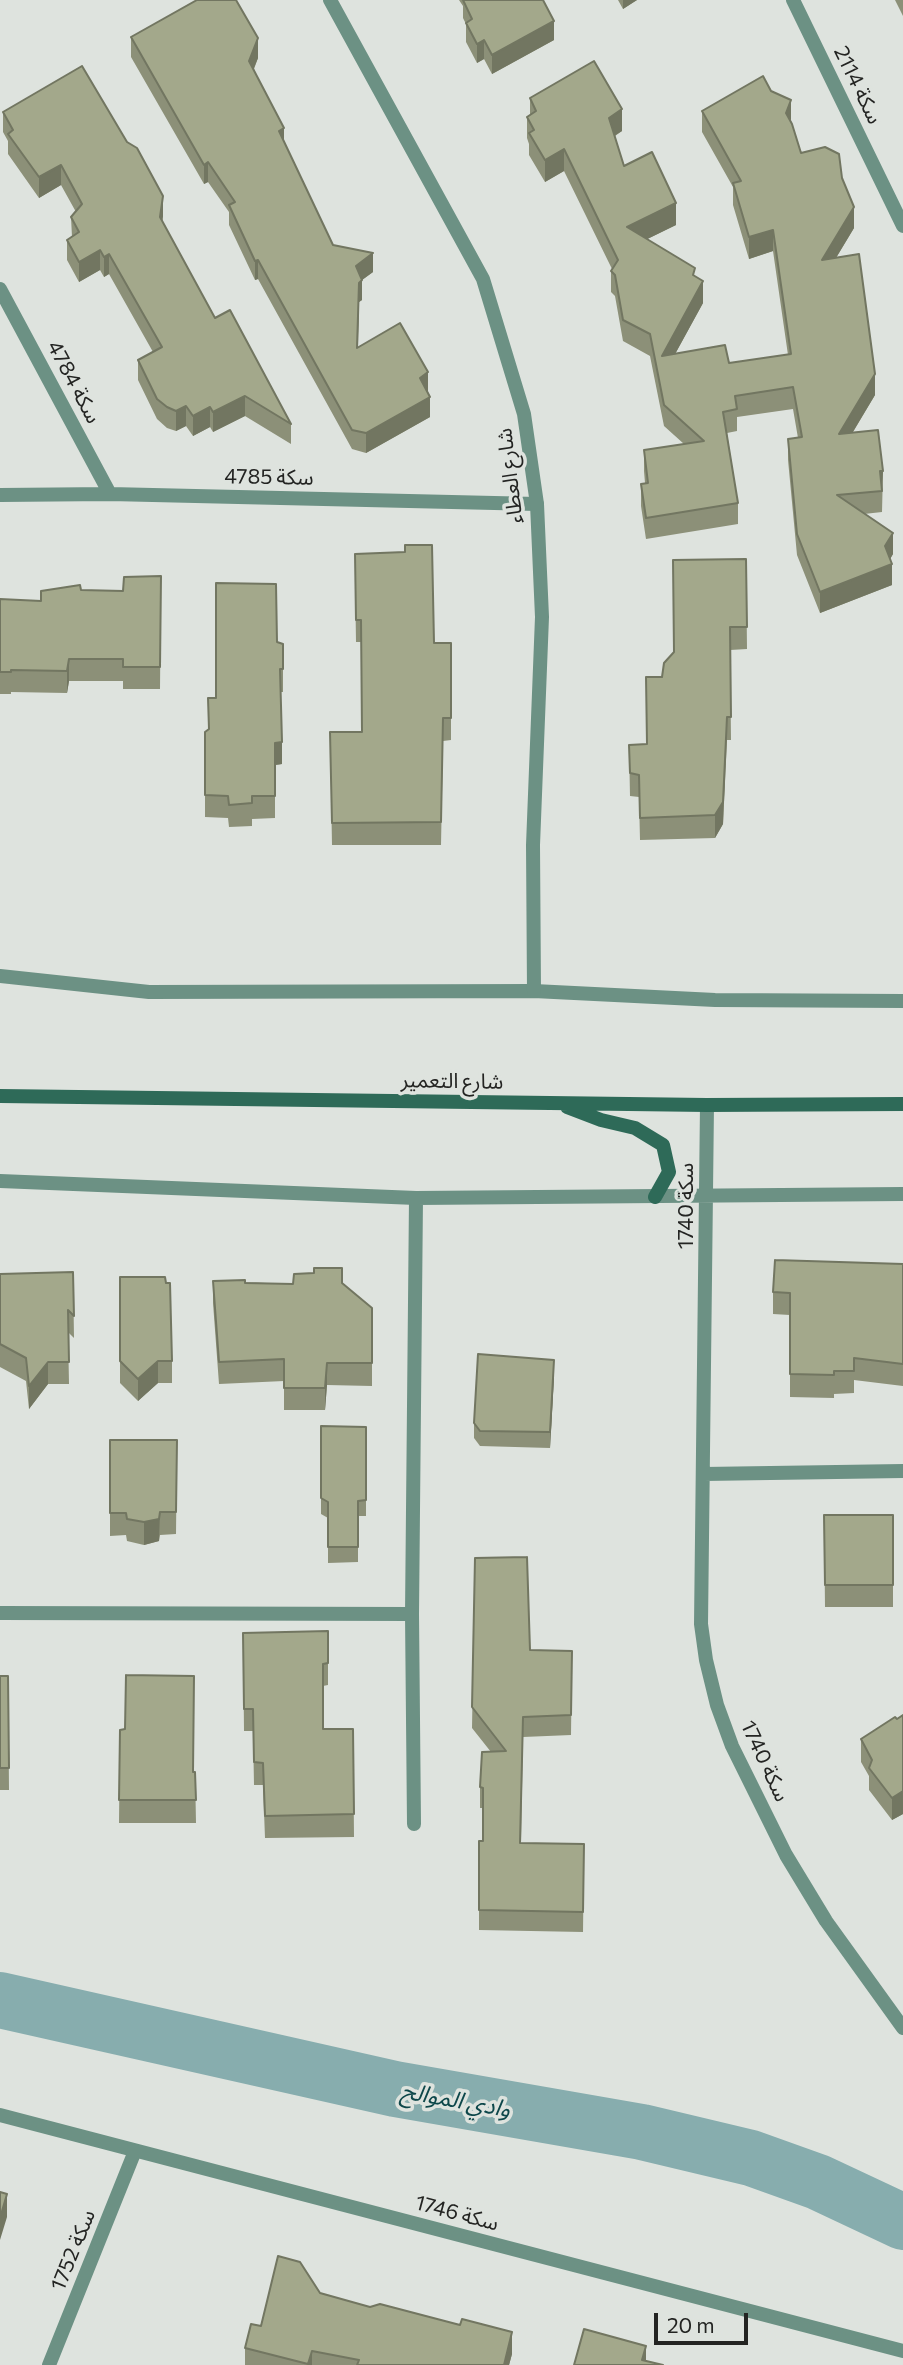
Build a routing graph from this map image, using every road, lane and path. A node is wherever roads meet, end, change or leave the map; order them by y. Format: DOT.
graph roads {
  1 [pos="330,0"];
  2 [pos="793,0"];
  3 [pos="903,226"];
  4 [pos="0,289"];
  5 [pos="110,494"];
  6 [pos="0,495"];
  7 [pos="537,504"];
  8 [pos="0,976"];
  9 [pos="534,991"];
  10 [pos="903,1001"];
  11 [pos="0,1096"];
  12 [pos="559,1104"];
  13 [pos="903,1104"];
  14 [pos="707,1105"];
  15 [pos="0,1181"];
  16 [pos="903,1194"];
  17 [pos="707,1196"];
  18 [pos="655,1197"];
  19 [pos="416,1198"];
  20 [pos="903,1471"];
  21 [pos="704,1474"];
  22 [pos="0,1613"];
  23 [pos="412,1614"];
  24 [pos="414,1824"];
  25 [pos="903,2028"];
  26 [pos="0,2115"];
  27 [pos="135,2151"];
  28 [pos="903,2351"];
  29 [pos="49,2365"];
  1 -- 7 [label="street, شارع العطاء"];
  2 -- 3 [label="street, سكة 2114"];
  4 -- 5 [label="street, سكة 4784"];
  5 -- 6 [label="street, سكة 4785"];
  5 -- 7 [label="street, سكة 4785"];
  7 -- 9 [label="street, شارع العطاء"];
  8 -- 9 [label="street"];
  9 -- 10 [label="street"];
  11 -- 12 [label="main road, شارع التعمير"];
  12 -- 14 [label="main road, شارع التعمير"];
  12 -- 18 [label="main road"];
  13 -- 14 [label="main road, شارع التعمير"];
  14 -- 17 [label="street, سكة 1740"];
  15 -- 19 [label="street"];
  16 -- 17 [label="street"];
  17 -- 18 [label="street"];
  17 -- 21 [label="street, سكة 1740"];
  18 -- 19 [label="street"];
  19 -- 23 [label="street"];
  20 -- 21 [label="street"];
  21 -- 25 [label="street, سكة 1740"];
  22 -- 23 [label="street"];
  23 -- 24 [label="street"];
  26 -- 27 [label="street, سكة 1746"];
  27 -- 28 [label="street, سكة 1746"];
  27 -- 29 [label="street, سكة 1752"];
}
